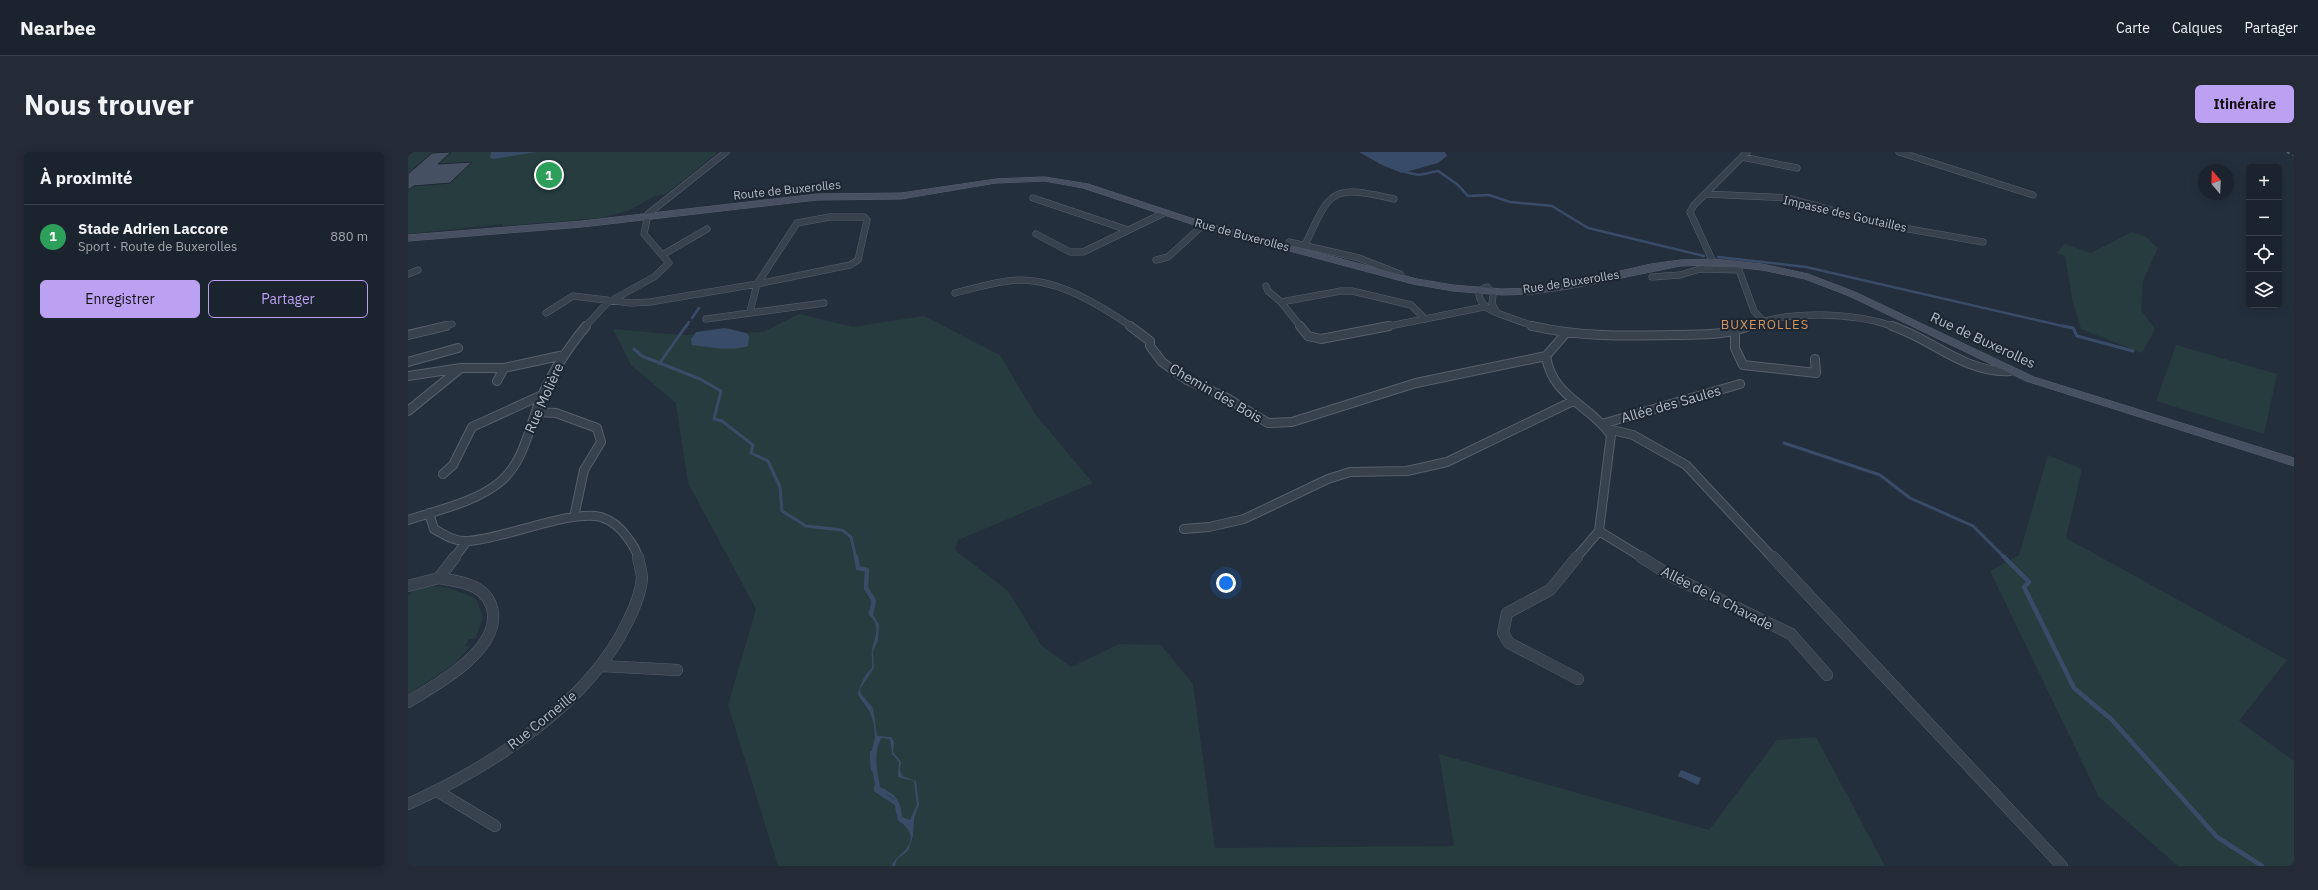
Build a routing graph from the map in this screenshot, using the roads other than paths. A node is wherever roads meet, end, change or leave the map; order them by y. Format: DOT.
graph roads {
  1 [pos="726,152"];
  2 [pos="1899,152"];
  3 [pos="1744,154"];
  4 [pos="1797,168"];
  5 [pos="1706,194"];
  6 [pos="2033,195"];
  7 [pos="1033,198"];
  8 [pos="1394,199"];
  9 [pos="1164,213"];
  10 [pos="646,217"];
  11 [pos="1203,225"];
  12 [pos="708,229"];
  13 [pos="1128,230"];
  14 [pos="1036,234"];
  15 [pos="408,238"];
  16 [pos="1288,242"];
  17 [pos="1983,242"];
  18 [pos="1305,245"];
  19 [pos="1329,249"];
  20 [pos="664,254"];
  21 [pos="1320,256"];
  22 [pos="1156,260"];
  23 [pos="1714,262"];
  24 [pos="418,270"];
  25 [pos="408,274"];
  26 [pos="1400,274"];
  27 [pos="1652,277"];
  28 [pos="757,284"];
  29 [pos="1266,286"];
  30 [pos="1486,290"];
  31 [pos="955,293"];
  32 [pos="612,300"];
  33 [pos="1281,302"];
  34 [pos="824,303"];
  35 [pos="1484,307"];
  36 [pos="750,312"];
  37 [pos="546,313"];
  38 [pos="1497,314"];
  39 [pos="706,319"];
  40 [pos="1425,319"];
  41 [pos="1763,321"];
  42 [pos="452,324"];
  43 [pos="1735,332"];
  44 [pos="1566,333"];
  45 [pos="408,335"];
  46 [pos="458,348"];
  47 [pos="564,354"];
  48 [pos="1546,356"];
  49 [pos="1815,359"];
  50 [pos="408,362"];
  51 [pos="462,368"];
  52 [pos="504,368"];
  53 [pos="2005,372"];
  54 [pos="408,376"];
  55 [pos="497,381"];
  56 [pos="1740,384"];
  57 [pos="542,395"];
  58 [pos="1574,401"];
  59 [pos="408,411"];
  60 [pos="536,412"];
  61 [pos="1605,427"];
  62 [pos="2294,462"];
  63 [pos="443,474"];
  64 [pos="429,513"];
  65 [pos="574,517"];
  66 [pos="408,520"];
  67 [pos="1184,529"];
  68 [pos="1598,531"];
  69 [pos="468,541"];
  70 [pos="439,578"];
  71 [pos="408,586"];
  72 [pos="602,666"];
  73 [pos="677,670"];
  74 [pos="1827,675"];
  75 [pos="1578,679"];
  76 [pos="408,702"];
  77 [pos="437,791"];
  78 [pos="408,804"];
  79 [pos="495,826"];
  80 [pos="2062,866"];
  1 -- 10 [label="street"];
  2 -- 6 [label="street"];
  3 -- 4 [label="street"];
  3 -- 5 [label="street"];
  5 -- 17 [label="street, Impasse des Goutailles"];
  5 -- 23 [label="street"];
  7 -- 13 [label="street"];
  8 -- 18 [label="street"];
  9 -- 10 [label="street, Route de Buxerolles"];
  9 -- 11 [label="street, Rue de Buxerolles"];
  9 -- 13 [label="street"];
  10 -- 15 [label="street, Route de Buxerolles"];
  10 -- 20 [label="street"];
  11 -- 21 [label="street, Rue de Buxerolles"];
  11 -- 22 [label="street"];
  12 -- 20 [label="street"];
  13 -- 14 [label="street"];
  16 -- 18 [label="street"];
  18 -- 19 [label="street"];
  19 -- 21 [label="street"];
  19 -- 26 [label="street"];
  20 -- 32 [label="street, Rue Molière"];
  21 -- 26 [label="street, Rue de Buxerolles"];
  21 -- 30 [label="street, Rue de Buxerolles"];
  23 -- 30 [label="street, Rue de Buxerolles"];
  23 -- 53 [label="street, Rue de Buxerolles"];
  24 -- 25 [label="street"];
  26 -- 30 [label="street, Rue de Buxerolles"];
  27 -- 41 [label="street"];
  28 -- 28 [label="street"];
  28 -- 32 [label="street"];
  28 -- 36 [label="street"];
  29 -- 33 [label="street"];
  30 -- 35 [label="street"];
  30 -- 38 [label="street"];
  31 -- 48 [label="street, Chemin des Bois"];
  32 -- 37 [label="street"];
  32 -- 47 [label="street, Rue Molière"];
  33 -- 40 [label="street"];
  33 -- 40 [label="street"];
  34 -- 36 [label="street"];
  35 -- 38 [label="street"];
  35 -- 40 [label="street"];
  36 -- 39 [label="street"];
  38 -- 44 [label="street"];
  41 -- 43 [label="street"];
  41 -- 53 [label="street"];
  42 -- 45 [label="street"];
  43 -- 44 [label="street"];
  43 -- 49 [label="street"];
  44 -- 48 [label="street"];
  46 -- 50 [label="street"];
  47 -- 52 [label="street"];
  47 -- 57 [label="street, Rue Molière"];
  48 -- 58 [label="street"];
  51 -- 52 [label="street"];
  51 -- 54 [label="street"];
  51 -- 59 [label="street"];
  52 -- 55 [label="street"];
  53 -- 62 [label="street, Rue de Buxerolles"];
  56 -- 61 [label="street, Allée des Saules"];
  57 -- 60 [label="street, Rue Molière"];
  57 -- 63 [label="street"];
  58 -- 61 [label="street"];
  58 -- 67 [label="street"];
  60 -- 64 [label="street, Rue Molière"];
  60 -- 65 [label="street"];
  61 -- 68 [label="street"];
  61 -- 80 [label="street"];
  64 -- 66 [label="street, Rue Molière"];
  64 -- 69 [label="street, Rue Corneille"];
  65 -- 69 [label="street, Rue Corneille"];
  65 -- 72 [label="street, Rue Corneille"];
  68 -- 74 [label="street, Allée de la Chavade"];
  68 -- 75 [label="street"];
  69 -- 70 [label="street"];
  70 -- 71 [label="street"];
  70 -- 76 [label="street"];
  72 -- 73 [label="street"];
  72 -- 77 [label="street, Rue Corneille"];
  77 -- 78 [label="street, Rue Corneille"];
  77 -- 79 [label="street"];
}
